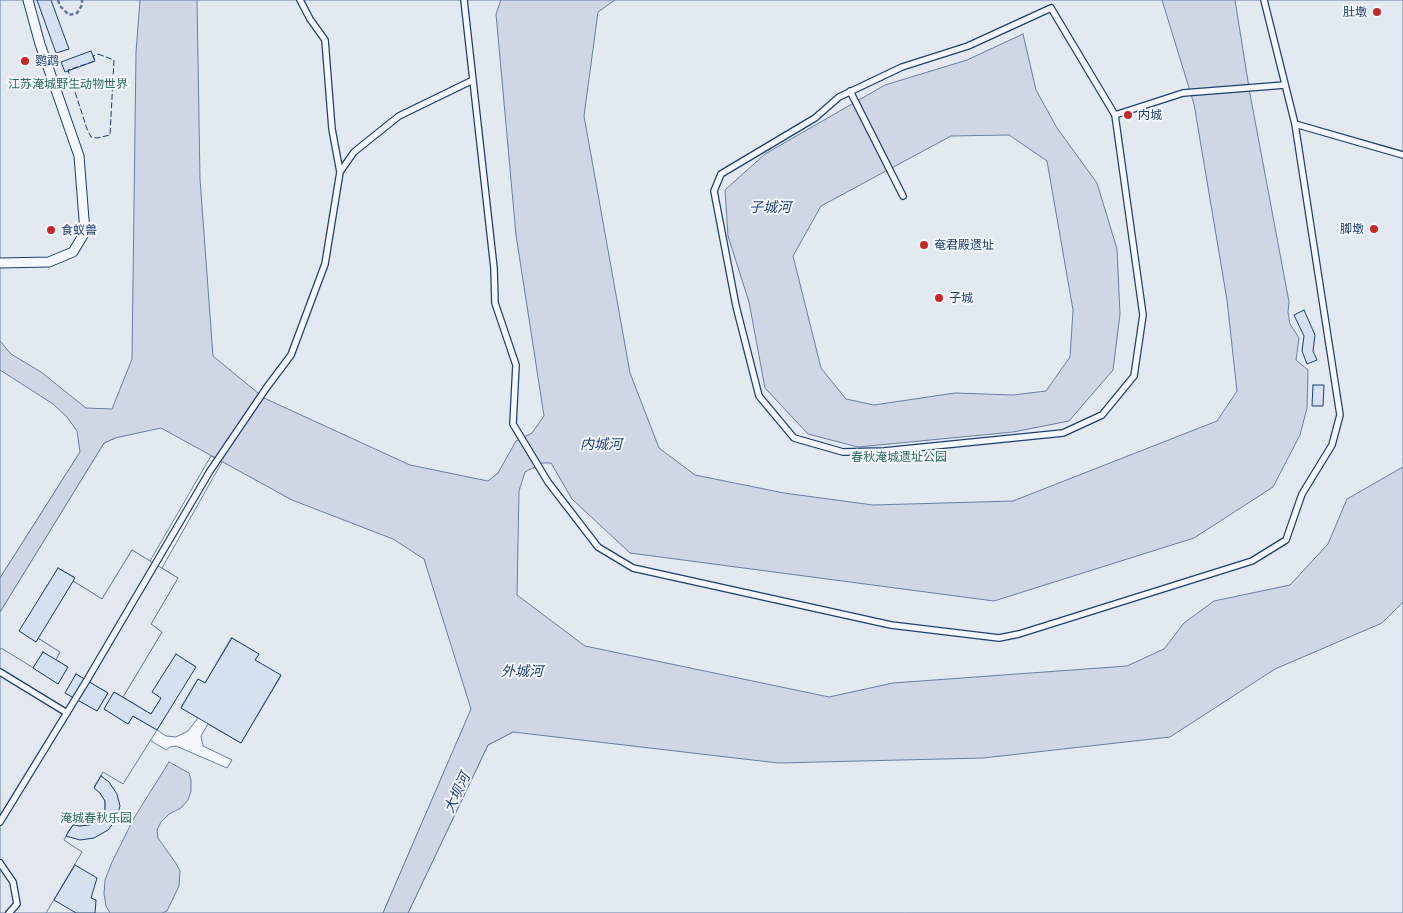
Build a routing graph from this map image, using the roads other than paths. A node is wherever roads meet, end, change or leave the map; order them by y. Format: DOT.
graph roads {
  1 [pos="28,0"];
  2 [pos="300,0"];
  3 [pos="464,0"];
  4 [pos="1264,0"];
  5 [pos="473,80"];
  6 [pos="1285,86"];
  7 [pos="852,94"];
  8 [pos="1115,115"];
  9 [pos="1295,124"];
  10 [pos="1403,155"];
  11 [pos="340,172"];
  12 [pos="903,196"];
  13 [pos="0,263"];
  14 [pos="0,672"];
  15 [pos="67,713"];
  16 [pos="0,822"];
  17 [pos="0,863"];
  18 [pos="10,913"];
  1 -- 13 [label="street"];
  2 -- 11 [label="lane"];
  3 -- 5 [label="lane"];
  4 -- 6 [label="lane"];
  5 -- 9 [label="lane"];
  5 -- 11 [label="lane"];
  6 -- 8 [label="lane"];
  6 -- 9 [label="lane"];
  7 -- 8 [label="lane"];
  7 -- 8 [label="lane"];
  7 -- 12 [label="lane"];
  9 -- 10 [label="lane"];
  11 -- 15 [label="lane"];
  14 -- 15 [label="lane"];
  15 -- 16 [label="lane"];
  17 -- 18 [label="lane"];
}
